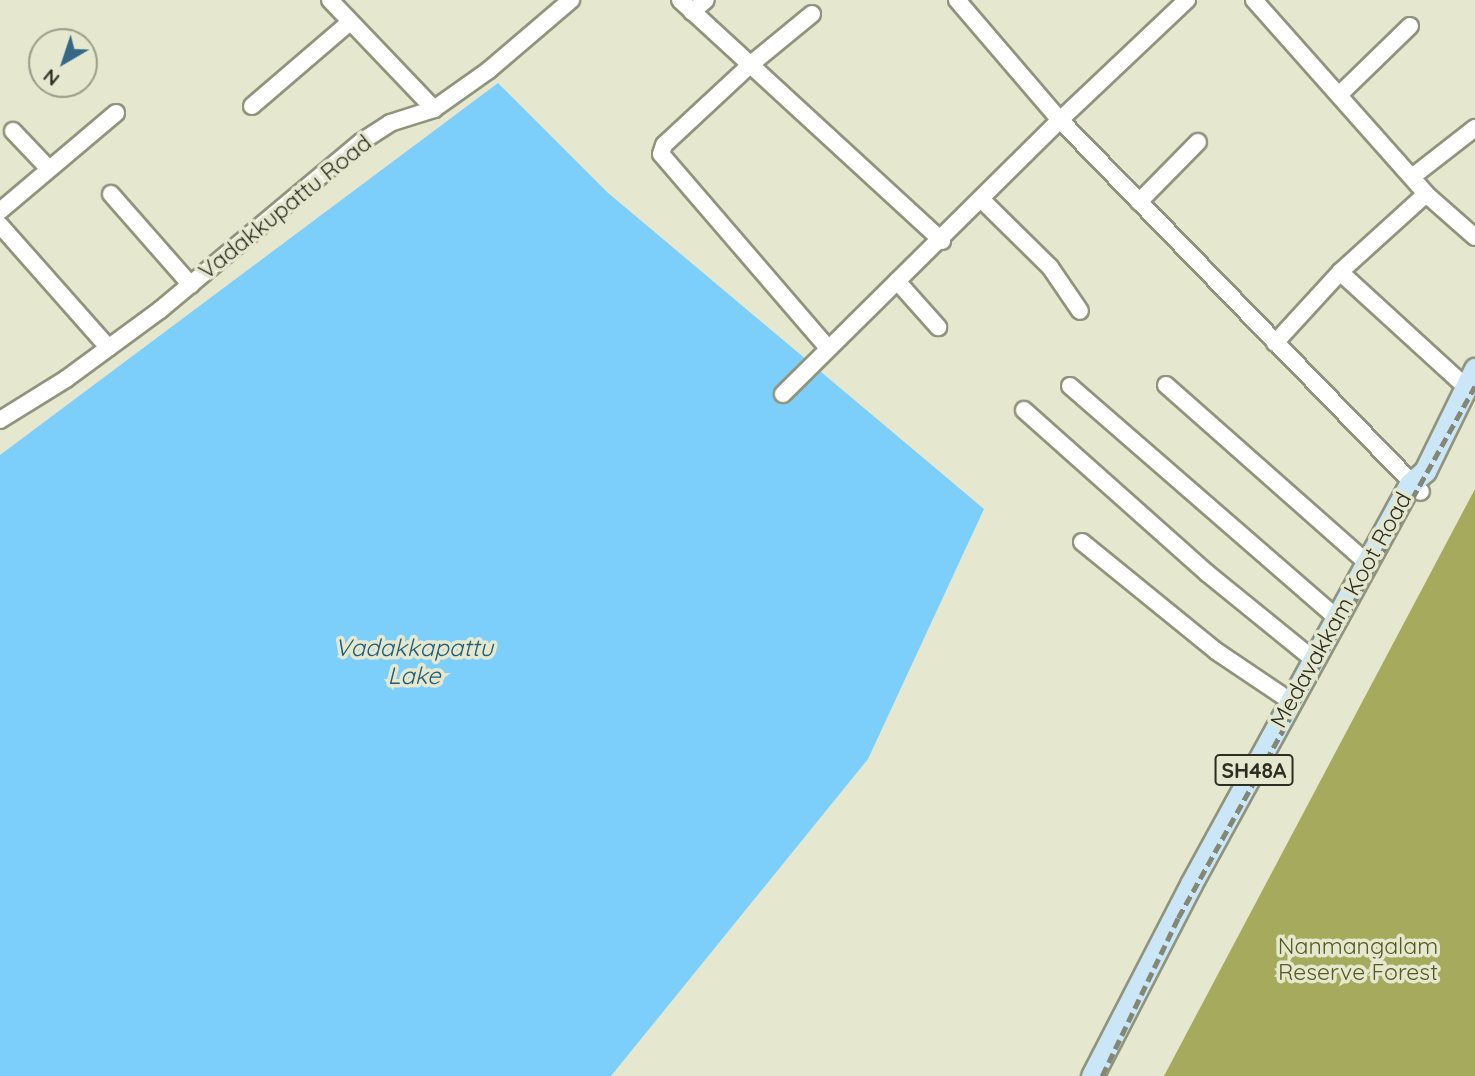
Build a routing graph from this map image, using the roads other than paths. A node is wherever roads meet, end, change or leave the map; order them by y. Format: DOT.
graph roads {
  1 [pos="330,0"];
  2 [pos="571,0"];
  3 [pos="680,0"];
  4 [pos="706,0"];
  5 [pos="957,0"];
  6 [pos="1187,0"];
  7 [pos="1254,0"];
  8 [pos="692,12"];
  9 [pos="812,14"];
  10 [pos="350,22"];
  11 [pos="1410,26"];
  12 [pos="750,65"];
  13 [pos="1339,95"];
  14 [pos="252,106"];
  15 [pos="434,109"];
  16 [pos="116,113"];
  17 [pos="1060,120"];
  18 [pos="1475,128"];
  19 [pos="13,131"];
  20 [pos="1198,142"];
  21 [pos="49,169"];
  22 [pos="1412,177"];
  23 [pos="111,194"];
  24 [pos="1426,194"];
  25 [pos="983,201"];
  26 [pos="1139,202"];
  27 [pos="0,211"];
  28 [pos="0,225"];
  29 [pos="1475,237"];
  30 [pos="942,241"];
  31 [pos="1340,272"];
  32 [pos="897,282"];
  33 [pos="191,285"];
  34 [pos="1080,310"];
  35 [pos="938,327"];
  36 [pos="1275,343"];
  37 [pos="827,347"];
  38 [pos="109,348"];
  39 [pos="1471,378"];
  40 [pos="1166,384"];
  41 [pos="1070,386"];
  42 [pos="783,394"];
  43 [pos="1024,410"];
  44 [pos="0,420"];
  45 [pos="1419,482"];
  46 [pos="1082,542"];
  47 [pos="1367,563"];
  48 [pos="1338,619"];
  49 [pos="1313,659"];
  50 [pos="1292,702"];
  51 [pos="1092,1076"];
  52 [pos="1106,1076"];
  1 -- 10 [label="street"];
  2 -- 15 [label="street, Vadakkupattu Road"];
  3 -- 8 [label="street"];
  4 -- 8 [label="street"];
  5 -- 17 [label="street"];
  6 -- 17 [label="street"];
  7 -- 13 [label="street"];
  8 -- 12 [label="street"];
  9 -- 12 [label="street"];
  10 -- 14 [label="street"];
  10 -- 15 [label="street"];
  11 -- 13 [label="street"];
  12 -- 30 [label="street"];
  12 -- 37 [label="street"];
  13 -- 22 [label="street"];
  15 -- 33 [label="street, Vadakkupattu Road"];
  16 -- 21 [label="street"];
  17 -- 25 [label="street"];
  17 -- 26 [label="street"];
  18 -- 22 [label="street"];
  19 -- 21 [label="street"];
  20 -- 26 [label="street"];
  21 -- 27 [label="street"];
  22 -- 24 [label="street"];
  23 -- 33 [label="street"];
  24 -- 29 [label="street"];
  24 -- 31 [label="street"];
  25 -- 30 [label="street"];
  25 -- 34 [label="street"];
  26 -- 36 [label="street"];
  28 -- 38 [label="street"];
  30 -- 32 [label="street"];
  31 -- 36 [label="street"];
  31 -- 39 [label="street"];
  32 -- 35 [label="street"];
  32 -- 37 [label="street"];
  33 -- 38 [label="street, Vadakkupattu Road"];
  36 -- 45 [label="street"];
  37 -- 42 [label="street"];
  38 -- 44 [label="street, Vadakkupattu Road"];
  39 -- 45 [label="main road, Medavakkam Koot Road / SH48A"];
  40 -- 47 [label="street"];
  41 -- 48 [label="street"];
  43 -- 49 [label="street"];
  45 -- 47 [label="main road, Medavakkam Koot Road / SH48A"];
  45 -- 52 [label="main road, SH48A"];
  46 -- 50 [label="street"];
  47 -- 48 [label="main road, Medavakkam Koot Road / SH48A"];
  48 -- 49 [label="main road, Medavakkam Koot Road / SH48A"];
  49 -- 50 [label="main road, Medavakkam Koot Road / SH48A"];
  50 -- 51 [label="main road, Medavakkam Koot Road / SH48A"];
}
